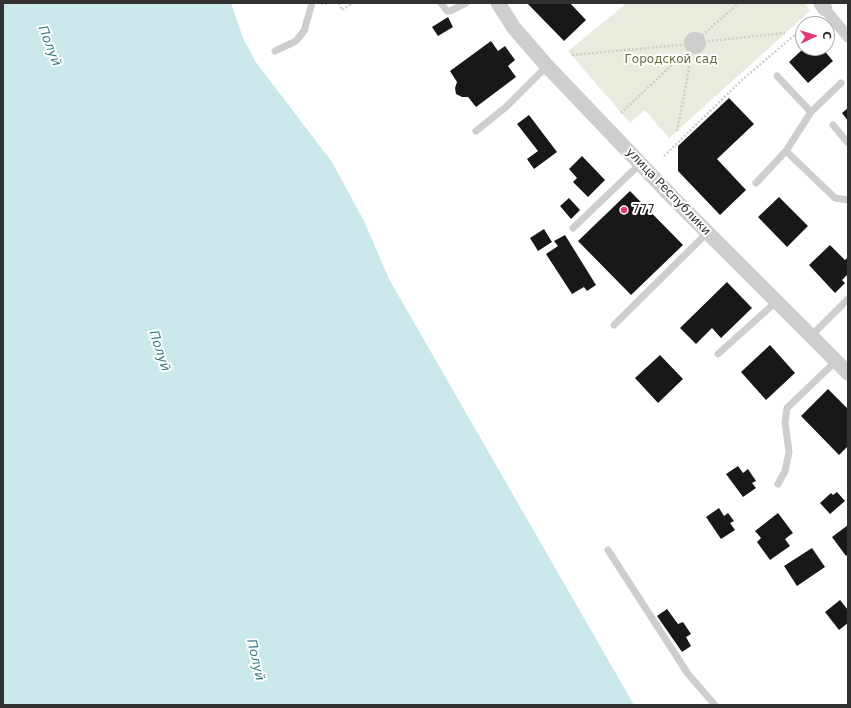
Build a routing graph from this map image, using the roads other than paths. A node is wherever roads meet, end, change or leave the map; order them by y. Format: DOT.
graph roads {
  1 [pos="312,3"];
  2 [pos="441,3"];
  3 [pos="466,3"];
  4 [pos="498,3"];
  5 [pos="823,6"];
  6 [pos="848,37"];
  7 [pos="275,51"];
  8 [pos="547,66"];
  9 [pos="777,76"];
  10 [pos="841,84"];
  11 [pos="810,112"];
  12 [pos="833,125"];
  13 [pos="476,131"];
  14 [pos="848,143"];
  15 [pos="786,151"];
  16 [pos="640,164"];
  17 [pos="756,183"];
  18 [pos="848,200"];
  19 [pos="573,228"];
  20 [pos="708,232"];
  21 [pos="848,299"];
  22 [pos="777,301"];
  23 [pos="614,325"];
  24 [pos="811,336"];
  25 [pos="718,354"];
  26 [pos="836,361"];
  27 [pos="848,373"];
  28 [pos="778,484"];
  29 [pos="608,550"];
  30 [pos="715,705"];
  1 -- 7 [label="lane"];
  2 -- 3 [label="lane"];
  4 -- 8 [label="street, улица Республики"];
  5 -- 6 [label="street"];
  8 -- 13 [label="lane"];
  8 -- 16 [label="street, улица Республики"];
  9 -- 11 [label="lane"];
  10 -- 11 [label="lane"];
  11 -- 15 [label="lane"];
  12 -- 14 [label="lane"];
  15 -- 17 [label="lane"];
  15 -- 18 [label="lane"];
  16 -- 19 [label="lane"];
  16 -- 20 [label="street, улица Республики"];
  20 -- 22 [label="street, улица Республики"];
  20 -- 23 [label="lane"];
  21 -- 24 [label="lane"];
  22 -- 24 [label="street, улица Республики"];
  22 -- 25 [label="lane"];
  24 -- 26 [label="street, улица Республики"];
  26 -- 27 [label="street, улица Республики"];
  26 -- 28 [label="lane"];
  29 -- 30 [label="lane"];
}
